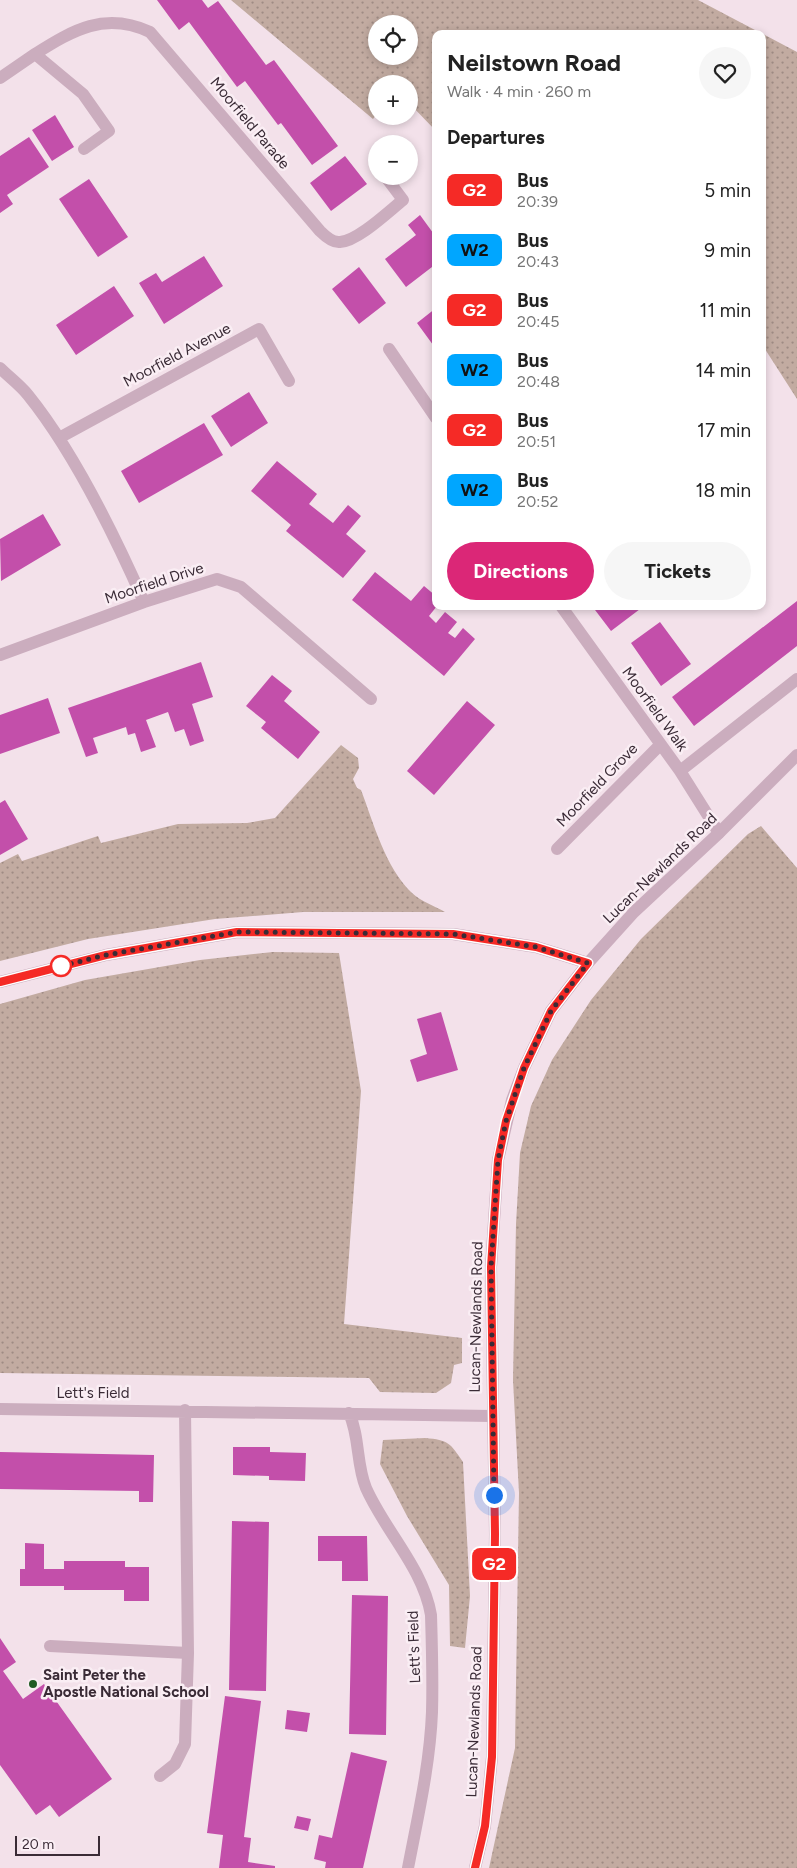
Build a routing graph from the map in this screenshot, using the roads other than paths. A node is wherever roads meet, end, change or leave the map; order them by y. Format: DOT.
graph roads {
  1 [pos="35,54"];
  2 [pos="0,78"];
  3 [pos="84,149"];
  4 [pos="392,185"];
  5 [pos="388,349"];
  6 [pos="0,368"];
  7 [pos="289,381"];
  8 [pos="432,412"];
  9 [pos="59,438"];
  10 [pos="144,602"];
  11 [pos="564,610"];
  12 [pos="0,655"];
  13 [pos="797,679"];
  14 [pos="371,699"];
  15 [pos="660,745"];
  16 [pos="797,755"];
  17 [pos="680,771"];
  18 [pos="719,833"];
  19 [pos="557,849"];
  20 [pos="588,963"];
  21 [pos="0,982"];
  22 [pos="0,1409"];
  23 [pos="185,1410"];
  24 [pos="349,1413"];
  25 [pos="492,1416"];
  26 [pos="50,1646"];
  27 [pos="188,1653"];
  28 [pos="160,1776"];
  29 [pos="408,1868"];
  30 [pos="475,1868"];
  1 -- 2 [label="street"];
  1 -- 3 [label="street"];
  1 -- 4 [label="street, Moorfield Parade"];
  5 -- 8 [label="street"];
  6 -- 9 [label="street"];
  7 -- 9 [label="street, Moorfield Avenue"];
  9 -- 10 [label="street"];
  10 -- 12 [label="street, Moorfield Drive"];
  10 -- 14 [label="street, Moorfield Drive"];
  11 -- 15 [label="street, Moorfield Walk"];
  13 -- 17 [label="street"];
  15 -- 17 [label="street, Moorfield Walk"];
  15 -- 19 [label="street, Moorfield Grove"];
  16 -- 18 [label="street, Lucan-Newlands Road"];
  17 -- 18 [label="street, Moorfield Walk"];
  18 -- 20 [label="street, Lucan-Newlands Road"];
  20 -- 21 [label="street"];
  20 -- 25 [label="street, Lucan-Newlands Road"];
  22 -- 23 [label="street, Lett's Field"];
  23 -- 24 [label="street, Lett's Field"];
  23 -- 27 [label="street"];
  24 -- 25 [label="street, Lett's Field"];
  24 -- 29 [label="street, Lett's Field"];
  25 -- 30 [label="street, Lucan-Newlands Road"];
  26 -- 27 [label="street"];
  27 -- 28 [label="street"];
}
